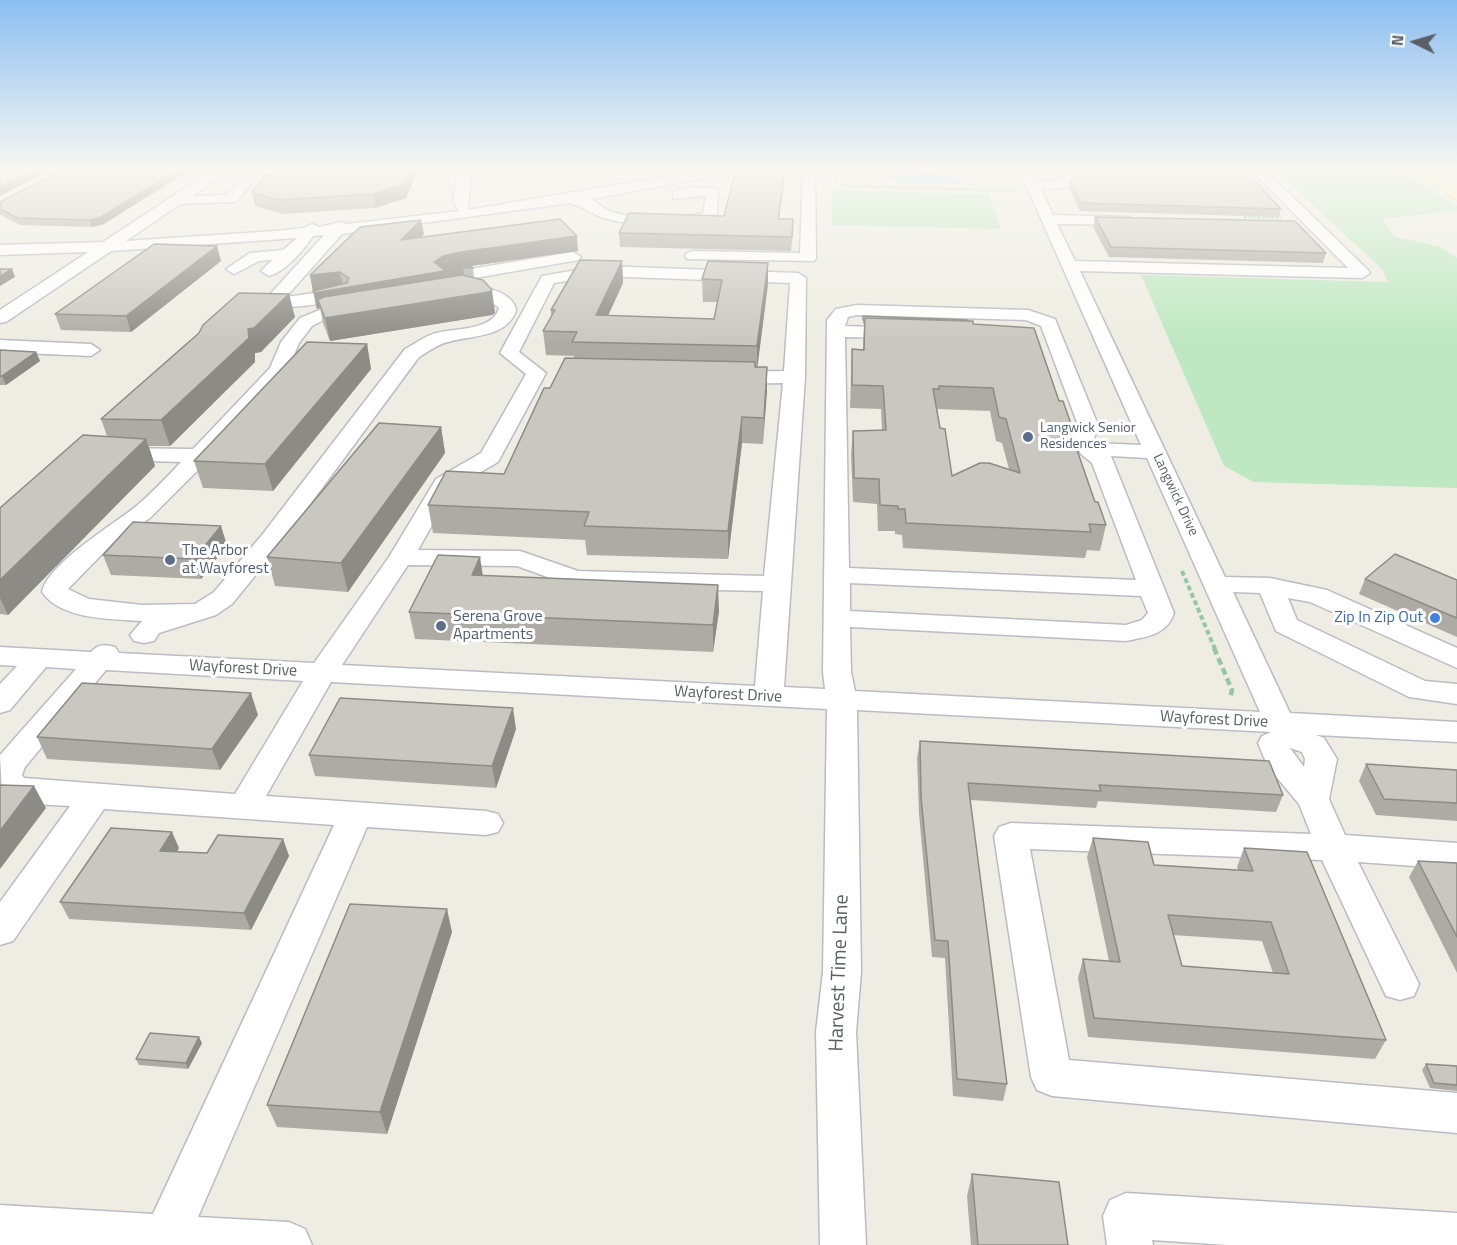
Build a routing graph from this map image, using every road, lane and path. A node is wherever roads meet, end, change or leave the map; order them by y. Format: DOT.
graph roads {
  1 [pos="136,227"];
  2 [pos="339,227"];
  3 [pos="340,227"];
  4 [pos="808,227"];
  5 [pos="1052,227"];
  6 [pos="1316,227"];
  7 [pos="312,229"];
  8 [pos="121,237"];
  9 [pos="0,241"];
  10 [pos="106,247"];
  11 [pos="0,250"];
  12 [pos="288,255"];
  13 [pos="587,255"];
  14 [pos="678,255"];
  15 [pos="1069,266"];
  16 [pos="234,269"];
  17 [pos="269,271"];
  18 [pos="0,299"];
  19 [pos="28,300"];
  20 [pos="0,318"];
  21 [pos="836,331"];
  22 [pos="916,333"];
  23 [pos="1031,337"];
  24 [pos="1054,338"];
  25 [pos="0,346"];
  26 [pos="91,350"];
  27 [pos="536,373"];
  28 [pos="559,374"];
  29 [pos="795,377"];
  30 [pos="711,378"];
  31 [pos="1087,440"];
  32 [pos="1151,443"];
  33 [pos="94,452"];
  34 [pos="199,456"];
  35 [pos="401,557"];
  36 [pos="837,575"];
  37 [pos="775,584"];
  38 [pos="1216,584"];
  39 [pos="1270,586"];
  40 [pos="1152,589"];
  41 [pos="837,618"];
  42 [pos="126,635"];
  43 [pos="0,656"];
  44 [pos="39,658"];
  45 [pos="1457,659"];
  46 [pos="323,672"];
  47 [pos="1457,694"];
  48 [pos="769,697"];
  49 [pos="842,702"];
  50 [pos="0,703"];
  51 [pos="1285,730"];
  52 [pos="1457,732"];
  53 [pos="94,798"];
  54 [pos="246,805"];
  55 [pos="355,816"];
  56 [pos="486,823"];
  57 [pos="1334,848"];
  58 [pos="1457,856"];
  59 [pos="0,930"];
  60 [pos="1400,984"];
  61 [pos="1457,1113"];
  62 [pos="0,1228"];
  63 [pos="1457,1236"];
  64 [pos="165,1239"];
  65 [pos="289,1245"];
  66 [pos="843,1245"];
  67 [pos="1130,1245"];
  1 -- 8 [label="street"];
  2 -- 7 [label="street"];
  3 -- 34 [label="street"];
  4 -- 14 [label="street"];
  5 -- 15 [label="street, Langwick Drive"];
  6 -- 15 [label="street"];
  7 -- 8 [label="street"];
  7 -- 10 [label="street"];
  7 -- 12 [label="street"];
  8 -- 9 [label="street"];
  8 -- 10 [label="street"];
  10 -- 11 [label="street"];
  10 -- 19 [label="street"];
  12 -- 16 [label="street"];
  12 -- 17 [label="street"];
  13 -- 42 [label="street"];
  15 -- 32 [label="street, Langwick Drive"];
  18 -- 19 [label="street"];
  19 -- 20 [label="street"];
  21 -- 22 [label="street"];
  21 -- 24 [label="street"];
  21 -- 36 [label="street, Harvest Time Lane"];
  23 -- 24 [label="street"];
  24 -- 31 [label="street"];
  25 -- 26 [label="street"];
  27 -- 28 [label="street"];
  27 -- 29 [label="street"];
  27 -- 35 [label="street"];
  29 -- 30 [label="street"];
  29 -- 37 [label="street"];
  31 -- 32 [label="street"];
  31 -- 40 [label="street"];
  32 -- 38 [label="street, Langwick Drive"];
  33 -- 34 [label="street"];
  34 -- 42 [label="street"];
  35 -- 37 [label="street"];
  35 -- 46 [label="street"];
  36 -- 40 [label="street"];
  36 -- 41 [label="street, Harvest Time Lane"];
  37 -- 48 [label="street"];
  38 -- 39 [label="street"];
  38 -- 51 [label="street, Langwick Drive"];
  39 -- 45 [label="street"];
  39 -- 47 [label="street"];
  40 -- 41 [label="street"];
  41 -- 49 [label="street, Harvest Time Lane"];
  42 -- 44 [label="street, Wayforest Drive"];
  42 -- 46 [label="street, Wayforest Drive"];
  42 -- 53 [label="street"];
  43 -- 44 [label="street, Wayforest Drive"];
  44 -- 50 [label="street"];
  46 -- 48 [label="street, Wayforest Drive"];
  46 -- 54 [label="street"];
  48 -- 49 [label="street, Wayforest Drive"];
  49 -- 51 [label="street, Wayforest Drive"];
  49 -- 66 [label="street, Harvest Time Lane"];
  51 -- 52 [label="street, Wayforest Drive"];
  51 -- 57 [label="street"];
  53 -- 54 [label="street"];
  53 -- 59 [label="street"];
  54 -- 55 [label="street"];
  55 -- 56 [label="street"];
  55 -- 64 [label="street"];
  57 -- 58 [label="street"];
  57 -- 60 [label="street"];
  57 -- 61 [label="street"];
  62 -- 64 [label="street"];
  63 -- 67 [label="street"];
  64 -- 65 [label="street"];
}
